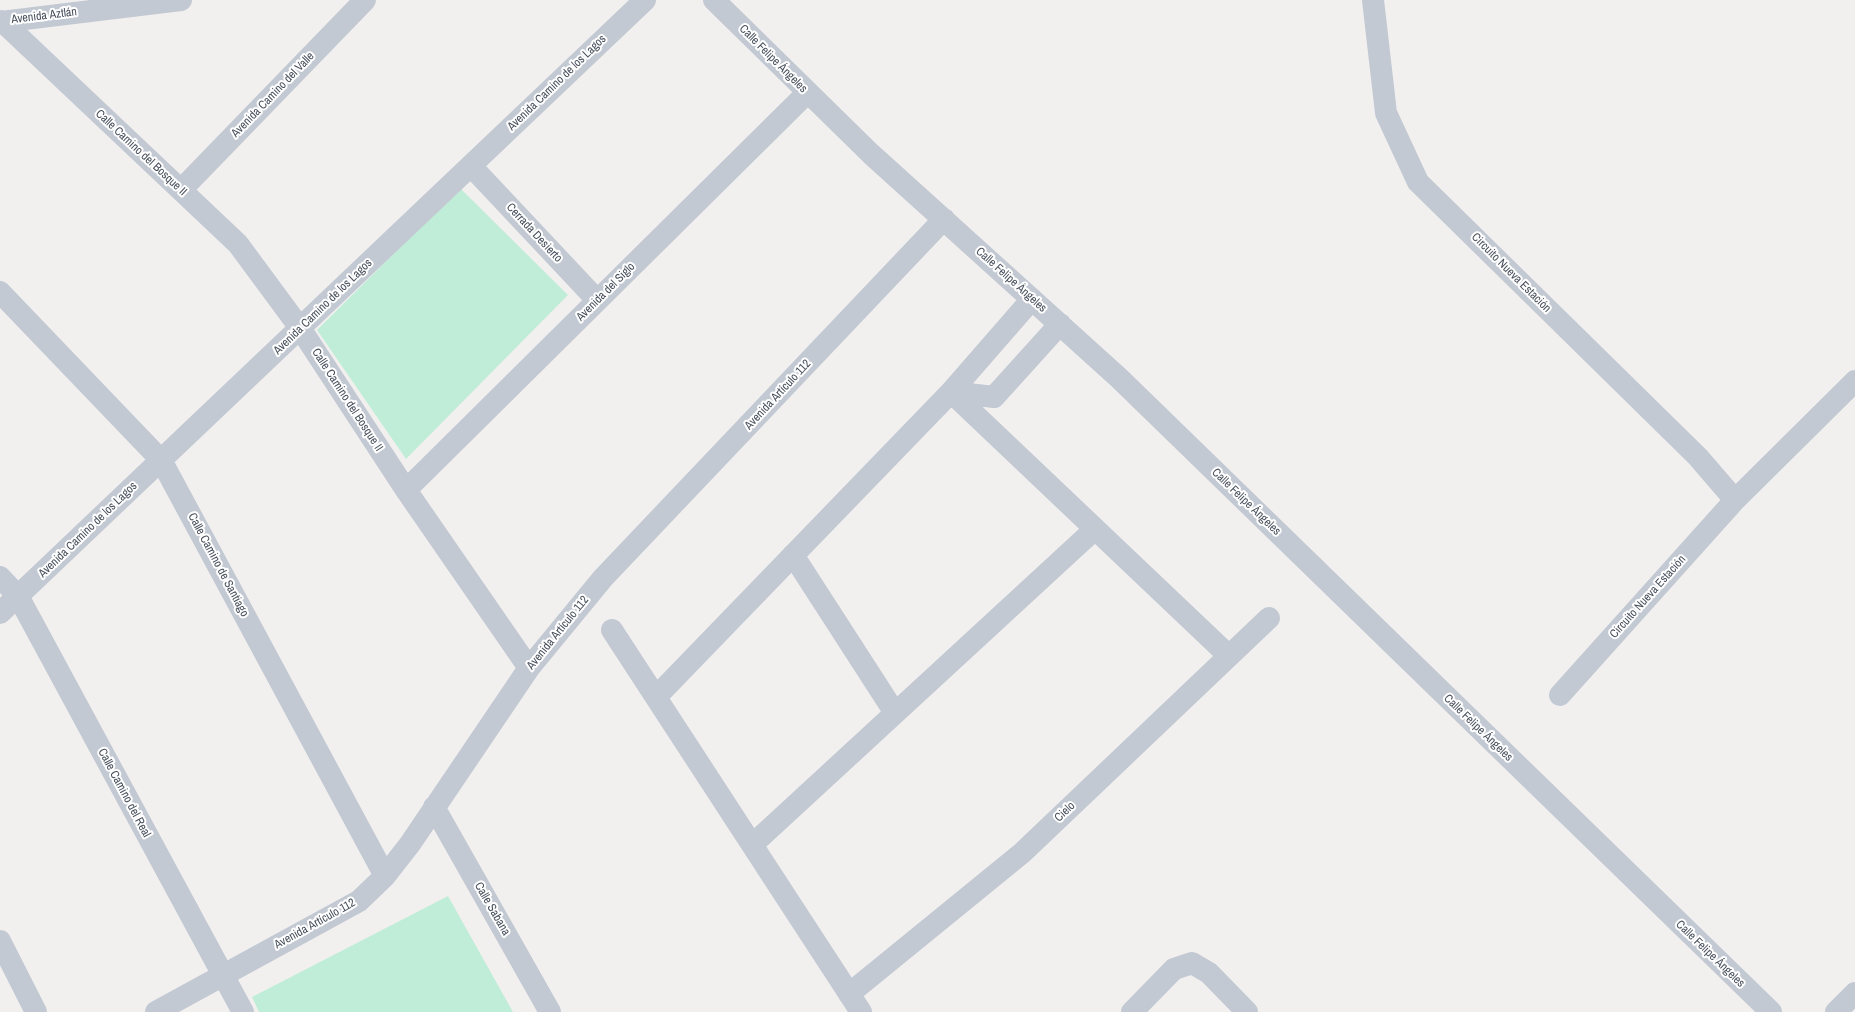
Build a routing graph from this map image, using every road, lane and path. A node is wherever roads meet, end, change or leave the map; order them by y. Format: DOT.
graph roads {
  1 [pos="181,0"];
  2 [pos="365,0"];
  3 [pos="645,0"];
  4 [pos="714,0"];
  5 [pos="1373,0"];
  6 [pos="1,22"];
  7 [pos="807,93"];
  8 [pos="471,166"];
  9 [pos="181,190"];
  10 [pos="944,219"];
  11 [pos="0,292"];
  12 [pos="1032,299"];
  13 [pos="597,300"];
  14 [pos="1060,324"];
  15 [pos="300,328"];
  16 [pos="1855,381"];
  17 [pos="951,392"];
  18 [pos="161,460"];
  19 [pos="406,490"];
  20 [pos="1736,500"];
  21 [pos="1095,529"];
  22 [pos="793,555"];
  23 [pos="0,577"];
  24 [pos="18,596"];
  25 [pos="0,613"];
  26 [pos="1269,618"];
  27 [pos="612,630"];
  28 [pos="1229,656"];
  29 [pos="529,668"];
  30 [pos="1560,695"];
  31 [pos="656,697"];
  32 [pos="895,713"];
  33 [pos="434,807"];
  34 [pos="752,845"];
  35 [pos="385,876"];
  36 [pos="0,941"];
  37 [pos="223,975"];
  38 [pos="1855,993"];
  39 [pos="855,1003"];
  40 [pos="36,1012"];
  41 [pos="156,1012"];
  42 [pos="243,1012"];
  43 [pos="550,1012"];
  44 [pos="1132,1012"];
  45 [pos="1247,1012"];
  46 [pos="1771,1012"];
  47 [pos="1836,1012"];
  1 -- 6 [label="street, Avenida Aztlán"];
  2 -- 9 [label="street, Avenida Camino del Valle"];
  3 -- 8 [label="street, Avenida Camino de los Lagos"];
  4 -- 7 [label="street, Calle Felipe Ángeles"];
  5 -- 20 [label="street, Circuito Nueva Estación"];
  6 -- 9 [label="street, Calle Camino del Bosque II"];
  7 -- 10 [label="street, Calle Felipe Ángeles"];
  7 -- 13 [label="street, Avenida del Siglo"];
  8 -- 13 [label="street, Cerrada Desierto"];
  8 -- 15 [label="street, Avenida Camino de los Lagos"];
  9 -- 15 [label="street, Calle Camino del Bosque II"];
  10 -- 12 [label="street, Calle Felipe Ángeles"];
  10 -- 29 [label="street, Avenida Artículo 112"];
  11 -- 18 [label="street, Calle Camino de Santiago"];
  12 -- 14 [label="street, Calle Felipe Ángeles"];
  12 -- 17 [label="street"];
  13 -- 19 [label="street, Avenida del Siglo"];
  14 -- 17 [label="street"];
  14 -- 46 [label="street, Calle Felipe Ángeles"];
  15 -- 18 [label="street, Avenida Camino de los Lagos"];
  15 -- 19 [label="street, Calle Camino del Bosque II"];
  16 -- 20 [label="street, Circuito Nueva Estación"];
  17 -- 21 [label="street"];
  17 -- 22 [label="street"];
  18 -- 24 [label="street, Avenida Camino de los Lagos"];
  18 -- 35 [label="street, Calle Camino de Santiago"];
  19 -- 29 [label="street, Calle Camino del Bosque II"];
  20 -- 30 [label="street, Circuito Nueva Estación"];
  21 -- 28 [label="street"];
  21 -- 32 [label="street"];
  22 -- 31 [label="street"];
  22 -- 32 [label="street"];
  23 -- 24 [label="street, Calle Camino del Real"];
  24 -- 25 [label="street, Avenida Camino de los Lagos"];
  24 -- 37 [label="street, Calle Camino del Real"];
  26 -- 28 [label="street, Cielo"];
  27 -- 31 [label="street"];
  28 -- 39 [label="street, Cielo"];
  29 -- 33 [label="street, Avenida Artículo 112"];
  31 -- 34 [label="street"];
  32 -- 34 [label="street"];
  33 -- 35 [label="street, Avenida Artículo 112"];
  33 -- 43 [label="street, Calle Sabana"];
  34 -- 39 [label="street"];
  35 -- 37 [label="street, Avenida Artículo 112"];
  36 -- 40 [label="street"];
  37 -- 41 [label="street, Avenida Artículo 112"];
  37 -- 42 [label="street, Calle Camino del Real"];
  38 -- 47 [label="street"];
  44 -- 45 [label="street"];
}
